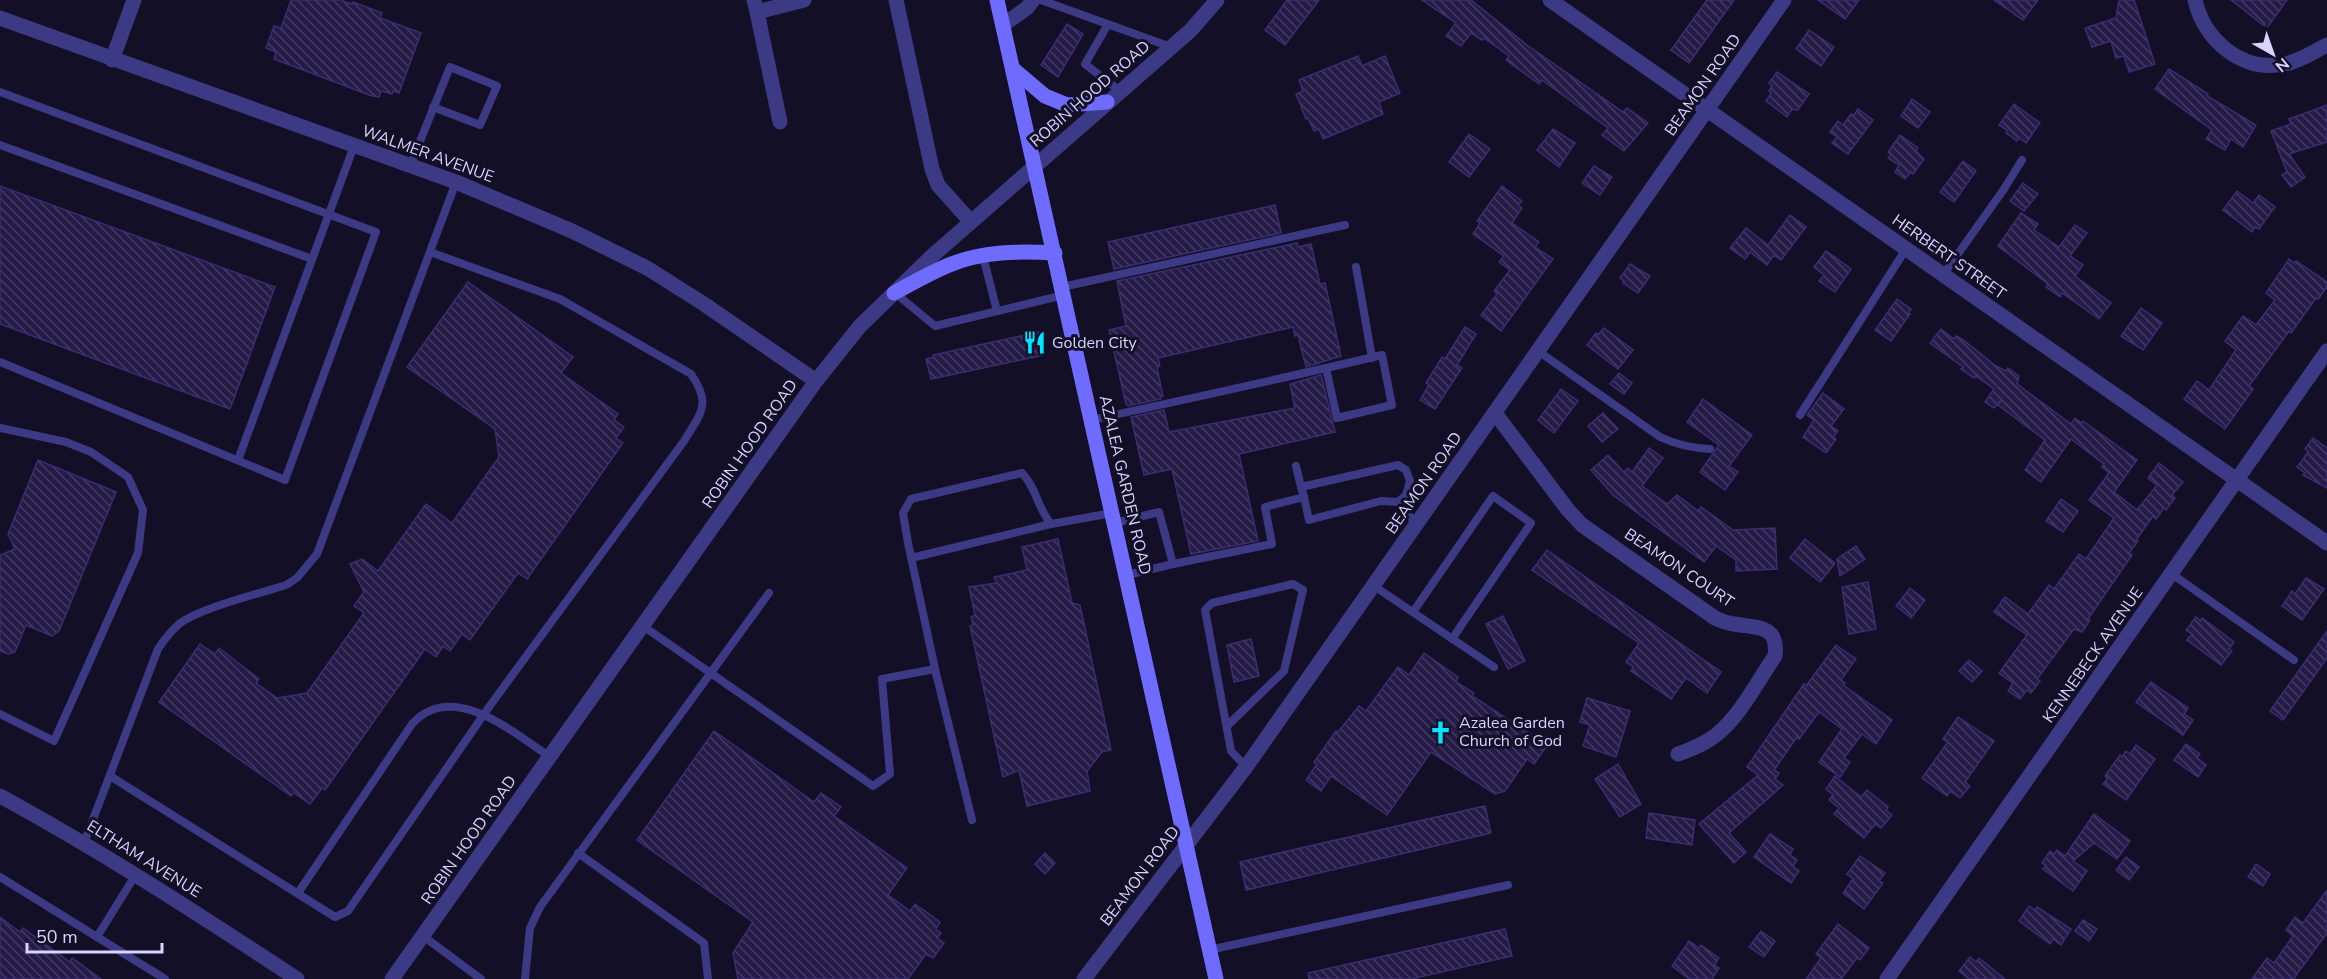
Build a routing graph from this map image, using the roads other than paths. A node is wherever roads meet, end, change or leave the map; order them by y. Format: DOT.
graph roads {
  1 [pos="134,0"];
  2 [pos="804,0"];
  3 [pos="896,0"];
  4 [pos="997,0"];
  5 [pos="1033,0"];
  6 [pos="1041,0"];
  7 [pos="1217,0"];
  8 [pos="1550,0"];
  9 [pos="1784,0"];
  10 [pos="2195,0"];
  11 [pos="756,6"];
  12 [pos="0,18"];
  13 [pos="1108,24"];
  14 [pos="1003,25"];
  15 [pos="2327,45"];
  16 [pos="1171,47"];
  17 [pos="112,60"];
  18 [pos="1012,69"];
  19 [pos="1119,91"];
  20 [pos="0,92"];
  21 [pos="1107,102"];
  22 [pos="434,107"];
  23 [pos="1707,109"];
  24 [pos="780,122"];
  25 [pos="0,145"];
  26 [pos="354,146"];
  27 [pos="2022,160"];
  28 [pos="410,166"];
  29 [pos="1035,166"];
  30 [pos="456,182"];
  31 [pos="328,214"];
  32 [pos="971,222"];
  33 [pos="1345,225"];
  34 [pos="1906,249"];
  35 [pos="430,252"];
  36 [pos="1055,253"];
  37 [pos="983,256"];
  38 [pos="312,259"];
  39 [pos="1356,267"];
  40 [pos="1943,275"];
  41 [pos="1063,291"];
  42 [pos="894,292"];
  43 [pos="997,311"];
  44 [pos="1538,351"];
  45 [pos="2327,351"];
  46 [pos="1372,358"];
  47 [pos="0,362"];
  48 [pos="1326,368"];
  49 [pos="816,381"];
  50 [pos="1495,413"];
  51 [pos="1800,415"];
  52 [pos="1091,420"];
  53 [pos="0,428"];
  54 [pos="1710,449"];
  55 [pos="238,460"];
  56 [pos="1296,466"];
  57 [pos="2238,479"];
  58 [pos="1302,487"];
  59 [pos="1304,497"];
  60 [pos="1398,502"];
  61 [pos="1114,518"];
  62 [pos="1051,524"];
  63 [pos="1417,525"];
  64 [pos="2327,543"];
  65 [pos="911,558"];
  66 [pos="1173,564"];
  67 [pos="2172,574"];
  68 [pos="1127,575"];
  69 [pos="1374,586"];
  70 [pos="769,593"];
  71 [pos="1413,612"];
  72 [pos="643,626"];
  73 [pos="1452,639"];
  74 [pos="2294,660"];
  75 [pos="1494,667"];
  76 [pos="935,669"];
  77 [pos="710,672"];
  78 [pos="0,714"];
  79 [pos="485,714"];
  80 [pos="1227,726"];
  81 [pos="1678,754"];
  82 [pos="550,757"];
  83 [pos="1246,767"];
  84 [pos="110,776"];
  85 [pos="0,796"];
  86 [pos="972,820"];
  87 [pos="84,843"];
  88 [pos="1186,845"];
  89 [pos="578,854"];
  90 [pos="136,874"];
  91 [pos="0,877"];
  92 [pos="1508,885"];
  93 [pos="298,893"];
  94 [pos="423,936"];
  95 [pos="97,937"];
  96 [pos="1209,950"];
  97 [pos="165,979"];
  98 [pos="297,979"];
  99 [pos="392,979"];
  100 [pos="481,979"];
  101 [pos="525,979"];
  102 [pos="708,979"];
  103 [pos="1084,979"];
  104 [pos="1216,979"];
  105 [pos="1887,979"];
  1 -- 17 [label="street"];
  2 -- 11 [label="street"];
  3 -- 32 [label="street"];
  4 -- 14 [label="main road, AZALEA GARDEN ROAD"];
  5 -- 14 [label="street"];
  6 -- 13 [label="lane"];
  7 -- 16 [label="street, ROBIN HOOD ROAD"];
  8 -- 23 [label="street, HERBERT STREET"];
  9 -- 23 [label="street, BEAMON ROAD"];
  10 -- 15 [label="street"];
  11 -- 24 [label="street"];
  12 -- 17 [label="street, WALMER AVENUE"];
  13 -- 16 [label="lane"];
  13 -- 19 [label="lane"];
  14 -- 18 [label="main road, AZALEA GARDEN ROAD"];
  16 -- 19 [label="street, ROBIN HOOD ROAD"];
  17 -- 26 [label="street, WALMER AVENUE"];
  18 -- 21 [label="main road"];
  18 -- 29 [label="main road, AZALEA GARDEN ROAD"];
  19 -- 21 [label="street, ROBIN HOOD ROAD"];
  20 -- 31 [label="lane"];
  21 -- 29 [label="street, ROBIN HOOD ROAD"];
  22 -- 22 [label="lane"];
  22 -- 28 [label="lane"];
  23 -- 34 [label="street, HERBERT STREET"];
  23 -- 44 [label="street, BEAMON ROAD"];
  25 -- 38 [label="lane"];
  26 -- 28 [label="street, WALMER AVENUE"];
  26 -- 31 [label="lane"];
  27 -- 40 [label="lane"];
  28 -- 30 [label="street, WALMER AVENUE"];
  29 -- 32 [label="street, ROBIN HOOD ROAD"];
  29 -- 36 [label="main road, AZALEA GARDEN ROAD"];
  30 -- 35 [label="lane"];
  30 -- 49 [label="street, WALMER AVENUE"];
  31 -- 38 [label="lane"];
  31 -- 55 [label="lane"];
  32 -- 42 [label="street, ROBIN HOOD ROAD"];
  33 -- 41 [label="lane"];
  34 -- 40 [label="street, HERBERT STREET"];
  34 -- 51 [label="lane"];
  35 -- 79 [label="lane"];
  35 -- 84 [label="lane"];
  36 -- 37 [label="main road"];
  36 -- 41 [label="main road, AZALEA GARDEN ROAD"];
  37 -- 42 [label="main road"];
  37 -- 43 [label="lane"];
  38 -- 55 [label="lane"];
  39 -- 46 [label="lane"];
  40 -- 57 [label="street, HERBERT STREET"];
  41 -- 43 [label="lane"];
  41 -- 52 [label="main road, AZALEA GARDEN ROAD"];
  42 -- 43 [label="lane"];
  42 -- 49 [label="street, ROBIN HOOD ROAD"];
  44 -- 50 [label="street, BEAMON ROAD"];
  44 -- 54 [label="lane"];
  45 -- 57 [label="street, KENNEBECK AVENUE"];
  46 -- 48 [label="lane"];
  46 -- 48 [label="lane"];
  47 -- 55 [label="lane"];
  48 -- 52 [label="lane"];
  49 -- 72 [label="street, ROBIN HOOD ROAD"];
  50 -- 63 [label="street, BEAMON ROAD"];
  50 -- 81 [label="street, BEAMON COURT"];
  52 -- 61 [label="main road, AZALEA GARDEN ROAD"];
  53 -- 78 [label="lane"];
  56 -- 58 [label="lane"];
  57 -- 64 [label="street, HERBERT STREET"];
  57 -- 67 [label="street, KENNEBECK AVENUE"];
  58 -- 59 [label="lane"];
  58 -- 60 [label="lane"];
  59 -- 60 [label="lane"];
  59 -- 66 [label="lane"];
  60 -- 63 [label="lane"];
  61 -- 62 [label="lane"];
  61 -- 66 [label="lane"];
  61 -- 68 [label="main road, AZALEA GARDEN ROAD"];
  62 -- 65 [label="lane"];
  62 -- 65 [label="lane"];
  63 -- 69 [label="street, BEAMON ROAD"];
  65 -- 76 [label="lane"];
  66 -- 68 [label="lane"];
  67 -- 74 [label="lane"];
  67 -- 105 [label="street, KENNEBECK AVENUE"];
  68 -- 88 [label="main road, AZALEA GARDEN ROAD"];
  69 -- 71 [label="lane"];
  69 -- 83 [label="street, BEAMON ROAD"];
  70 -- 77 [label="lane"];
  71 -- 73 [label="lane"];
  71 -- 73 [label="lane"];
  72 -- 77 [label="lane"];
  72 -- 82 [label="street, ROBIN HOOD ROAD"];
  73 -- 75 [label="lane"];
  76 -- 77 [label="lane"];
  76 -- 86 [label="lane"];
  77 -- 89 [label="lane"];
  79 -- 82 [label="lane"];
  79 -- 93 [label="lane"];
  79 -- 93 [label="lane"];
  80 -- 80 [label="lane"];
  80 -- 83 [label="lane"];
  82 -- 94 [label="street, ROBIN HOOD ROAD"];
  83 -- 88 [label="street, BEAMON ROAD"];
  84 -- 87 [label="lane"];
  84 -- 93 [label="lane"];
  85 -- 87 [label="street, ELTHAM AVENUE"];
  87 -- 90 [label="street, ELTHAM AVENUE"];
  88 -- 96 [label="main road, AZALEA GARDEN ROAD"];
  88 -- 103 [label="street, BEAMON ROAD"];
  89 -- 101 [label="lane"];
  89 -- 102 [label="lane"];
  90 -- 95 [label="lane"];
  90 -- 98 [label="street, ELTHAM AVENUE"];
  91 -- 95 [label="lane"];
  92 -- 96 [label="lane"];
  94 -- 99 [label="street, ROBIN HOOD ROAD"];
  94 -- 100 [label="lane"];
  95 -- 97 [label="lane"];
  96 -- 104 [label="main road, AZALEA GARDEN ROAD"];
}
